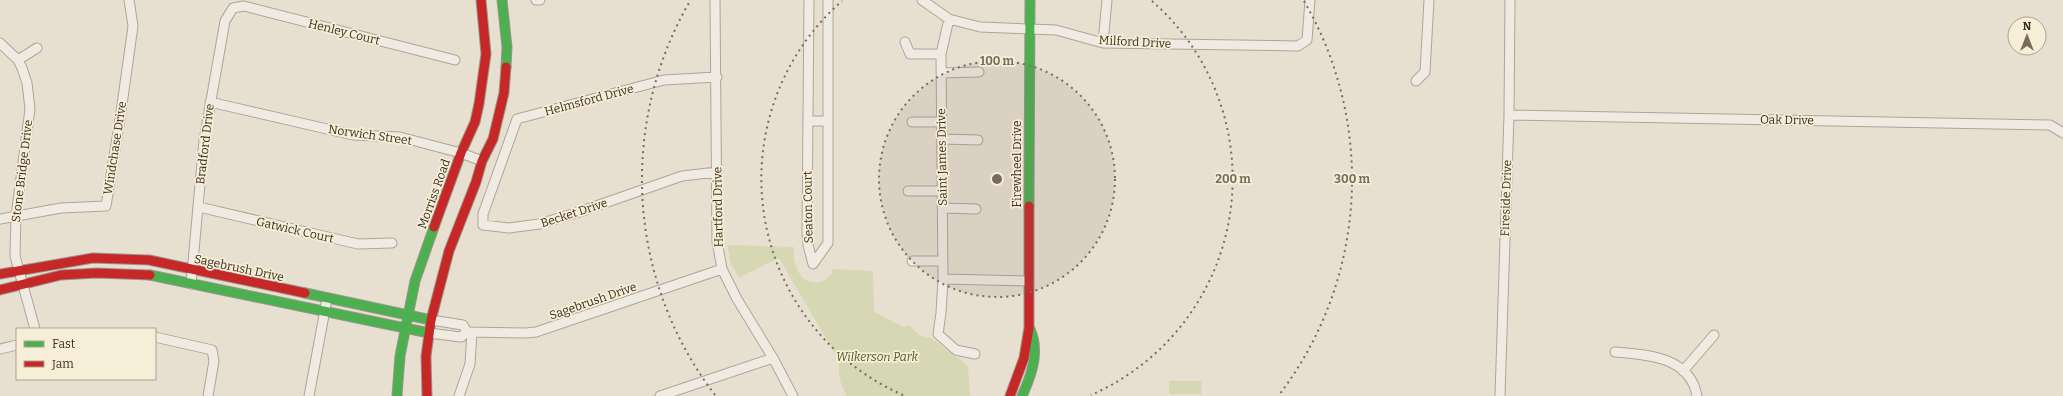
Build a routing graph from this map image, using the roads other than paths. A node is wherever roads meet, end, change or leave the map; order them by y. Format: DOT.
graph roads {
  1 [pos="129,0"];
  2 [pos="481,0"];
  3 [pos="502,0"];
  4 [pos="536,0"];
  5 [pos="540,0"];
  6 [pos="715,0"];
  7 [pos="809,0"];
  8 [pos="828,0"];
  9 [pos="922,0"];
  10 [pos="1030,0"];
  11 [pos="1107,0"];
  12 [pos="1310,0"];
  13 [pos="1429,0"];
  14 [pos="1510,0"];
  15 [pos="233,8"];
  16 [pos="949,19"];
  17 [pos="1030,28"];
  18 [pos="905,42"];
  19 [pos="0,43"];
  20 [pos="1103,43"];
  21 [pos="37,48"];
  22 [pos="941,54"];
  23 [pos="18,60"];
  24 [pos="455,60"];
  25 [pos="979,72"];
  26 [pos="941,73"];
  27 [pos="717,77"];
  28 [pos="1416,81"];
  29 [pos="210,102"];
  30 [pos="1509,116"];
  31 [pos="808,121"];
  32 [pos="828,121"];
  33 [pos="912,122"];
  34 [pos="942,122"];
  35 [pos="2063,133"];
  36 [pos="942,139"];
  37 [pos="978,140"];
  38 [pos="461,153"];
  39 [pos="482,161"];
  40 [pos="497,172"];
  41 [pos="717,172"];
  42 [pos="908,191"];
  43 [pos="942,191"];
  44 [pos="199,207"];
  45 [pos="942,208"];
  46 [pos="976,209"];
  47 [pos="16,216"];
  48 [pos="0,219"];
  49 [pos="392,243"];
  50 [pos="912,261"];
  51 [pos="943,261"];
  52 [pos="722,269"];
  53 [pos="19,270"];
  54 [pos="192,270"];
  55 [pos="0,274"];
  56 [pos="943,279"];
  57 [pos="1028,281"];
  58 [pos="23,284"];
  59 [pos="191,284"];
  60 [pos="0,290"];
  61 [pos="327,299"];
  62 [pos="324,312"];
  63 [pos="408,316"];
  64 [pos="431,320"];
  65 [pos="35,328"];
  66 [pos="1029,328"];
  67 [pos="404,329"];
  68 [pos="470,332"];
  69 [pos="429,333"];
  70 [pos="1714,335"];
  71 [pos="156,337"];
  72 [pos="16,345"];
  73 [pos="0,349"];
  74 [pos="1615,352"];
  75 [pos="975,354"];
  76 [pos="773,358"];
  77 [pos="1683,371"];
  78 [pos="208,396"];
  79 [pos="309,396"];
  80 [pos="397,396"];
  81 [pos="427,396"];
  82 [pos="459,396"];
  83 [pos="660,396"];
  84 [pos="793,396"];
  85 [pos="1010,396"];
  86 [pos="1022,396"];
  87 [pos="1500,396"];
  88 [pos="1697,396"];
  1 -- 47 [label="street, Windchase Drive"];
  2 -- 38 [label="street, Morriss Road"];
  3 -- 39 [label="street"];
  4 -- 5 [label="street"];
  6 -- 27 [label="street, Hartford Drive"];
  7 -- 31 [label="street, Seaton Court"];
  8 -- 32 [label="street, Seaton Court"];
  9 -- 16 [label="street, Milford Drive"];
  10 -- 17 [label="street, Firewheel Drive"];
  11 -- 20 [label="street"];
  12 -- 20 [label="street, Milford Drive"];
  13 -- 28 [label="street"];
  14 -- 30 [label="street, Fireside Drive"];
  15 -- 24 [label="street, Henley Court"];
  15 -- 29 [label="street, Bradford Drive"];
  16 -- 17 [label="street, Milford Drive"];
  16 -- 22 [label="street, Saint James Drive"];
  17 -- 20 [label="street, Milford Drive"];
  17 -- 57 [label="street, Firewheel Drive"];
  18 -- 22 [label="street"];
  19 -- 23 [label="street, Stone Bridge Drive"];
  21 -- 23 [label="street"];
  22 -- 26 [label="street, Saint James Drive"];
  23 -- 47 [label="street, Stone Bridge Drive"];
  25 -- 26 [label="street"];
  26 -- 34 [label="street, Saint James Drive"];
  27 -- 40 [label="street, Helmsford Drive"];
  27 -- 41 [label="street, Hartford Drive"];
  29 -- 38 [label="street, Norwich Street"];
  29 -- 44 [label="street, Bradford Drive"];
  30 -- 35 [label="street, Oak Drive"];
  30 -- 87 [label="street, Fireside Drive"];
  31 -- 32 [label="street"];
  31 -- 32 [label="street, Seaton Court"];
  33 -- 34 [label="street"];
  34 -- 36 [label="street, Saint James Drive"];
  36 -- 37 [label="street"];
  36 -- 43 [label="street, Saint James Drive"];
  38 -- 39 [label="street, Norwich Street"];
  38 -- 63 [label="street, Morriss Road"];
  39 -- 64 [label="street"];
  40 -- 41 [label="street, Becket Drive"];
  41 -- 52 [label="street, Hartford Drive"];
  42 -- 43 [label="street"];
  43 -- 45 [label="street, Saint James Drive"];
  44 -- 49 [label="street, Gatwick Court"];
  44 -- 54 [label="street, Bradford Drive"];
  45 -- 46 [label="street"];
  45 -- 51 [label="street, Saint James Drive"];
  47 -- 48 [label="street"];
  47 -- 53 [label="street, Stone Bridge Drive"];
  50 -- 51 [label="street"];
  51 -- 56 [label="street, Saint James Drive"];
  52 -- 68 [label="street, Sagebrush Drive"];
  52 -- 76 [label="street, Hartford Drive"];
  53 -- 54 [label="street, Sagebrush Drive"];
  53 -- 55 [label="street, Sagebrush Drive"];
  53 -- 58 [label="street, Stone Bridge Drive"];
  54 -- 59 [label="street, Bradford Drive"];
  54 -- 61 [label="street, Sagebrush Drive"];
  56 -- 57 [label="street"];
  56 -- 75 [label="street, Saint James Drive"];
  57 -- 66 [label="street, Firewheel Drive"];
  58 -- 59 [label="street, Sagebrush Drive"];
  58 -- 60 [label="street, Sagebrush Drive"];
  58 -- 65 [label="street, Stone Bridge Drive"];
  59 -- 62 [label="street, Sagebrush Drive"];
  61 -- 62 [label="street"];
  61 -- 63 [label="street, Sagebrush Drive"];
  62 -- 67 [label="street, Sagebrush Drive"];
  62 -- 79 [label="street"];
  63 -- 64 [label="street, Sagebrush Drive"];
  63 -- 67 [label="street, Morriss Road"];
  64 -- 68 [label="street, Sagebrush Drive"];
  64 -- 69 [label="street"];
  66 -- 85 [label="street, Firewheel Drive"];
  66 -- 86 [label="street, Firewheel Drive"];
  67 -- 69 [label="street, Sagebrush Drive"];
  67 -- 80 [label="street, Morriss Road"];
  68 -- 69 [label="street, Sagebrush Drive"];
  68 -- 82 [label="street"];
  69 -- 81 [label="street"];
  70 -- 77 [label="street"];
  71 -- 78 [label="street"];
  72 -- 73 [label="street"];
  74 -- 77 [label="street"];
  76 -- 83 [label="street"];
  76 -- 84 [label="street, Hartford Drive"];
  77 -- 88 [label="street"];
}
